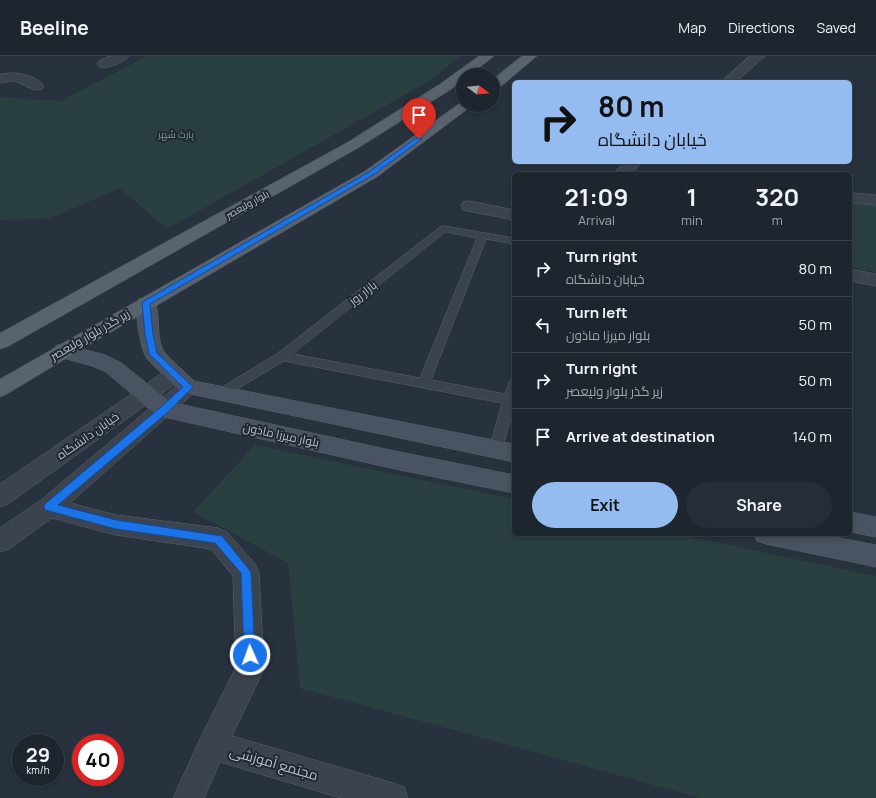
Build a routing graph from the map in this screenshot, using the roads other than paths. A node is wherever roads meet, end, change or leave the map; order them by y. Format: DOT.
graph roads {
  1 [pos="122,56"];
  2 [pos="530,56"];
  3 [pos="758,56"];
  4 [pos="104,64"];
  5 [pos="486,66"];
  6 [pos="508,75"];
  7 [pos="0,79"];
  8 [pos="730,80"];
  9 [pos="500,81"];
  10 [pos="37,86"];
  11 [pos="456,112"];
  12 [pos="633,164"];
  13 [pos="623,172"];
  14 [pos="852,198"];
  15 [pos="876,200"];
  16 [pos="469,206"];
  17 [pos="512,215"];
  18 [pos="483,235"];
  19 [pos="512,241"];
  20 [pos="852,275"];
  21 [pos="876,280"];
  22 [pos="146,303"];
  23 [pos="0,342"];
  24 [pos="63,351"];
  25 [pos="282,356"];
  26 [pos="181,380"];
  27 [pos="424,383"];
  28 [pos="0,389"];
  29 [pos="512,390"];
  30 [pos="220,394"];
  31 [pos="146,395"];
  32 [pos="509,400"];
  33 [pos="164,409"];
  34 [pos="505,452"];
  35 [pos="512,484"];
  36 [pos="0,497"];
  37 [pos="49,507"];
  38 [pos="852,522"];
  39 [pos="876,527"];
  40 [pos="776,536"];
  41 [pos="0,541"];
  42 [pos="876,556"];
  43 [pos="212,745"];
  44 [pos="188,798"];
  45 [pos="393,798"];
  1 -- 4 [label="street"];
  2 -- 6 [label="main road"];
  3 -- 8 [label="street"];
  5 -- 6 [label="main road"];
  5 -- 23 [label="main road, بلوار ولیعصر"];
  6 -- 9 [label="main road"];
  7 -- 10 [label="street"];
  11 -- 22 [label="main road, زیر گذر بلوار ولیعصر"];
  12 -- 13 [label="street"];
  14 -- 15 [label="street"];
  16 -- 17 [label="street"];
  18 -- 19 [label="lane, بازار روز"];
  18 -- 25 [label="lane, بازار روز"];
  18 -- 27 [label="lane"];
  20 -- 21 [label="street"];
  22 -- 24 [label="main road, زیر گذر بلوار ولیعصر"];
  22 -- 26 [label="main road"];
  24 -- 28 [label="main road, زیر گذر بلوار ولیعصر"];
  24 -- 31 [label="main road, بلوار میرزا ماذون"];
  25 -- 27 [label="lane"];
  25 -- 30 [label="lane, بازار روز"];
  26 -- 30 [label="main road"];
  26 -- 31 [label="street, خیابان دانشگاه"];
  26 -- 33 [label="street"];
  27 -- 32 [label="lane"];
  29 -- 32 [label="lane"];
  30 -- 34 [label="main road"];
  31 -- 33 [label="main road, بلوار میرزا ماذون"];
  31 -- 36 [label="street, خیابان دانشگاه"];
  32 -- 34 [label="lane"];
  33 -- 35 [label="main road, بلوار میرزا ماذون"];
  33 -- 37 [label="street"];
  37 -- 41 [label="street"];
  37 -- 43 [label="street"];
  38 -- 39 [label="main road"];
  40 -- 42 [label="main road"];
  43 -- 44 [label="street"];
  43 -- 45 [label="street, مجتمع آموزشی"];
}
